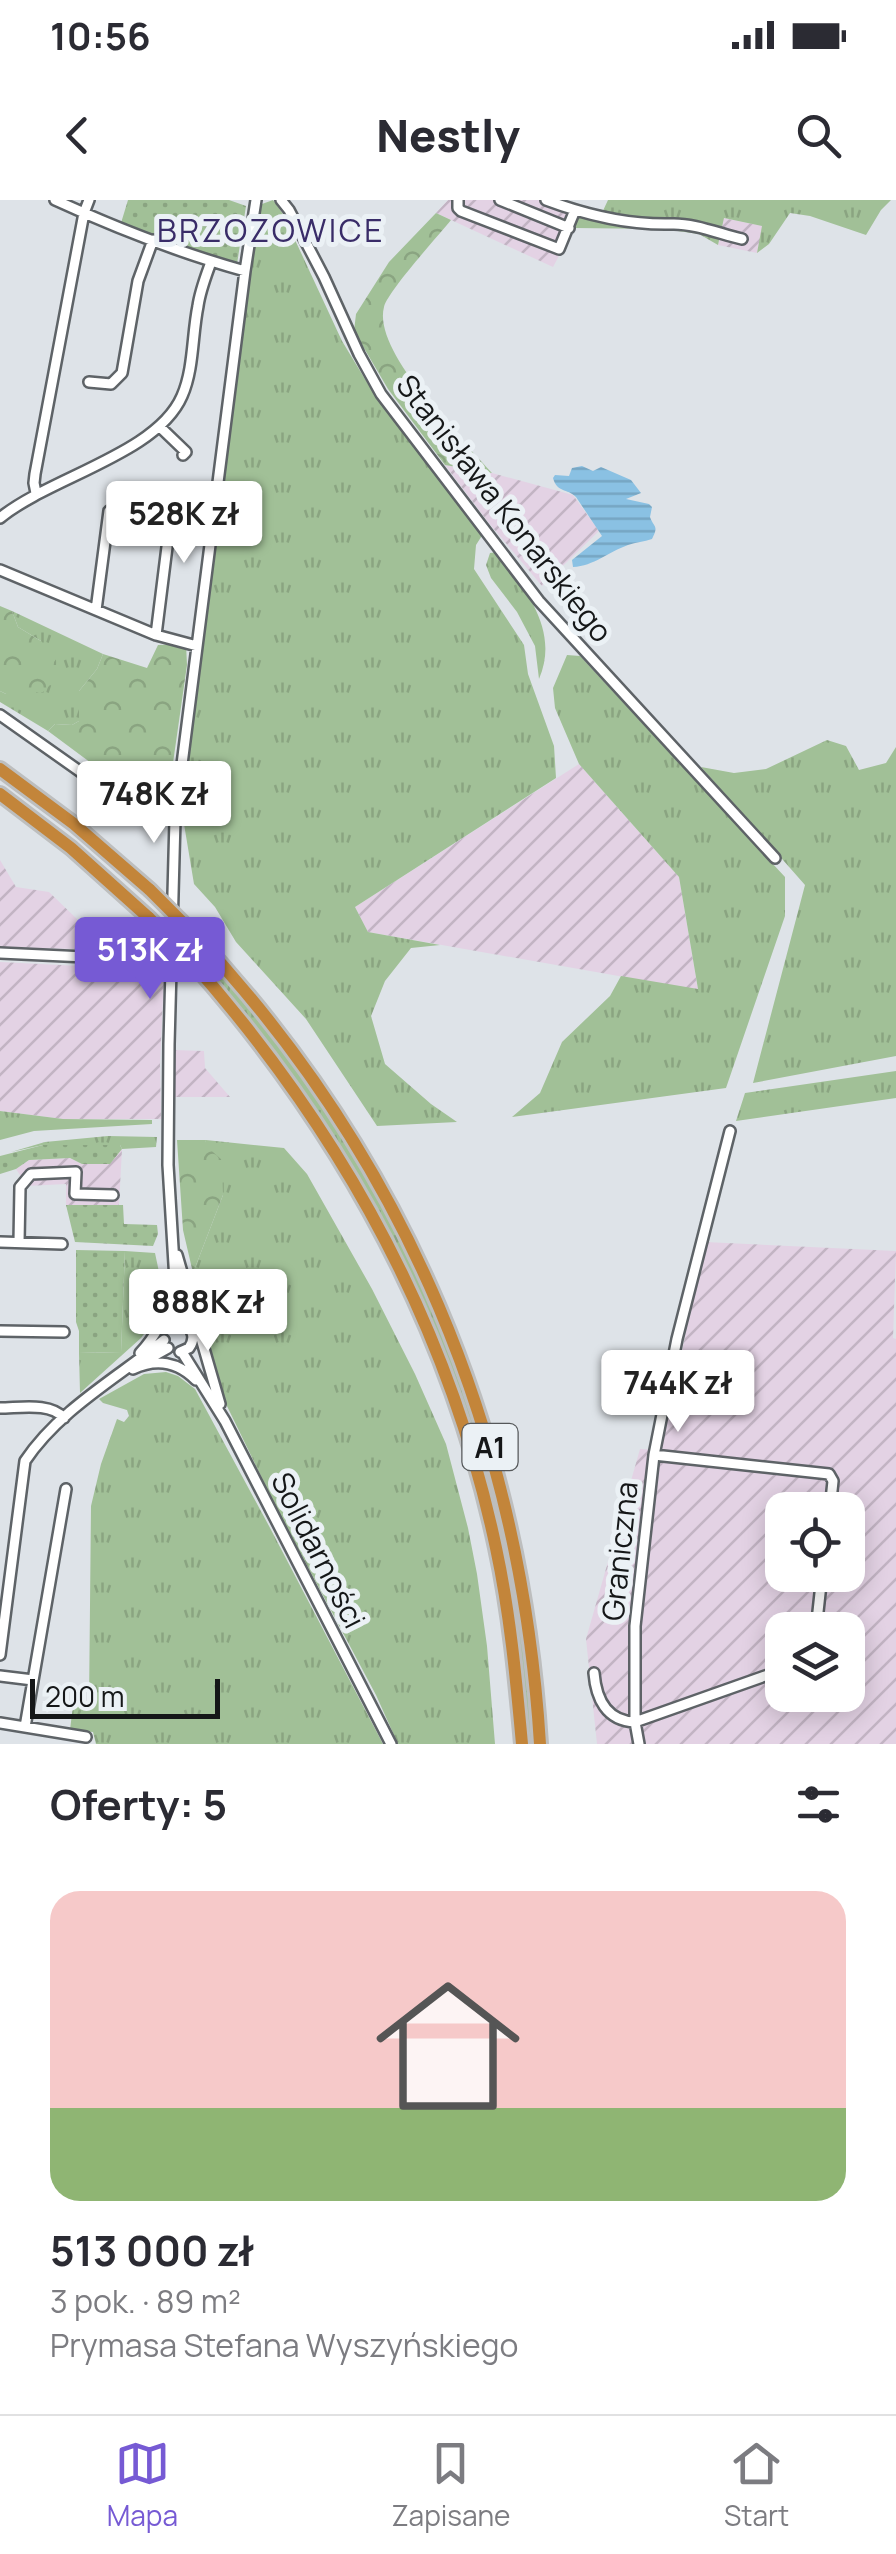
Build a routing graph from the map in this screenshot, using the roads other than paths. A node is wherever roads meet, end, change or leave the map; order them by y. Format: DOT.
graph roads {
  1 [pos="55,200"];
  2 [pos="89,200"];
  3 [pos="256,200"];
  4 [pos="282,200"];
  5 [pos="458,200"];
  6 [pos="500,200"];
  7 [pos="546,200"];
  8 [pos="575,210"];
  9 [pos="84,213"];
  10 [pos="569,228"];
  11 [pos="742,239"];
  12 [pos="152,240"];
  13 [pos="211,262"];
  14 [pos="245,272"];
  15 [pos="88,382"];
  16 [pos="160,427"];
  17 [pos="183,455"];
  18 [pos="174,491"];
  19 [pos="36,494"];
  20 [pos="109,511"];
  21 [pos="0,518"];
  22 [pos="0,570"];
  23 [pos="96,610"];
  24 [pos="156,635"];
  25 [pos="197,646"];
  26 [pos="0,715"];
  27 [pos="0,769"];
  28 [pos="0,794"];
  29 [pos="175,819"];
  30 [pos="776,858"];
  31 [pos="0,953"];
  32 [pos="170,961"];
  33 [pos="730,1131"];
  34 [pos="113,1195"];
  35 [pos="172,1234"];
  36 [pos="0,1242"];
  37 [pos="19,1242"];
  38 [pos="62,1244"];
  39 [pos="175,1280"];
  40 [pos="177,1324"];
  41 [pos="0,1331"];
  42 [pos="64,1332"];
  43 [pos="166,1344"];
  44 [pos="186,1350"];
  45 [pos="116,1376"];
  46 [pos="216,1405"];
  47 [pos="0,1408"];
  48 [pos="64,1418"];
  49 [pos="224,1421"];
  50 [pos="654,1455"];
  51 [pos="66,1489"];
  52 [pos="832,1492"];
  53 [pos="2,1628"];
  54 [pos="0,1655"];
  55 [pos="594,1673"];
  56 [pos="0,1676"];
  57 [pos="765,1676"];
  58 [pos="33,1680"];
  59 [pos="635,1722"];
  60 [pos="0,1723"];
  61 [pos="24,1727"];
  62 [pos="86,1737"];
  63 [pos="391,1744"];
  64 [pos="522,1744"];
  65 [pos="540,1744"];
  66 [pos="639,1744"];
  1 -- 9 [label="street"];
  2 -- 9 [label="street"];
  3 -- 14 [label="street"];
  4 -- 30 [label="street, Stanisława Konarskiego"];
  5 -- 10 [label="street"];
  6 -- 10 [label="street"];
  7 -- 8 [label="street"];
  8 -- 10 [label="street"];
  8 -- 11 [label="street"];
  9 -- 12 [label="street"];
  9 -- 19 [label="street"];
  12 -- 13 [label="street"];
  12 -- 15 [label="street"];
  13 -- 14 [label="street"];
  13 -- 16 [label="street"];
  14 -- 25 [label="street"];
  16 -- 17 [label="street"];
  16 -- 19 [label="street"];
  18 -- 24 [label="street"];
  19 -- 21 [label="street"];
  20 -- 23 [label="street"];
  22 -- 23 [label="street"];
  23 -- 24 [label="street"];
  24 -- 25 [label="street"];
  25 -- 29 [label="street"];
  26 -- 29 [label="street"];
  27 -- 65 [label="highway, A1, bridge"];
  28 -- 64 [label="highway, A1, bridge"];
  29 -- 32 [label="street"];
  31 -- 32 [label="street"];
  32 -- 35 [label="street"];
  33 -- 50 [label="street, Graniczna"];
  34 -- 37 [label="street"];
  35 -- 39 [label="street"];
  35 -- 49 [label="street"];
  36 -- 37 [label="street"];
  37 -- 38 [label="street"];
  39 -- 40 [label="street"];
  39 -- 45 [label="street"];
  40 -- 43 [label="street"];
  40 -- 44 [label="street"];
  41 -- 42 [label="street"];
  43 -- 44 [label="street"];
  43 -- 45 [label="street"];
  44 -- 46 [label="street, Solidarności"];
  45 -- 46 [label="street"];
  45 -- 48 [label="street"];
  46 -- 49 [label="street, Solidarności"];
  47 -- 48 [label="street"];
  48 -- 53 [label="street"];
  49 -- 63 [label="street, Solidarności"];
  50 -- 52 [label="street"];
  50 -- 59 [label="street, Graniczna"];
  51 -- 58 [label="street"];
  53 -- 54 [label="street"];
  55 -- 59 [label="street"];
  56 -- 58 [label="street"];
  57 -- 59 [label="street"];
  58 -- 61 [label="street"];
  59 -- 66 [label="street, Graniczna"];
  60 -- 61 [label="street"];
  61 -- 62 [label="street"];
}
